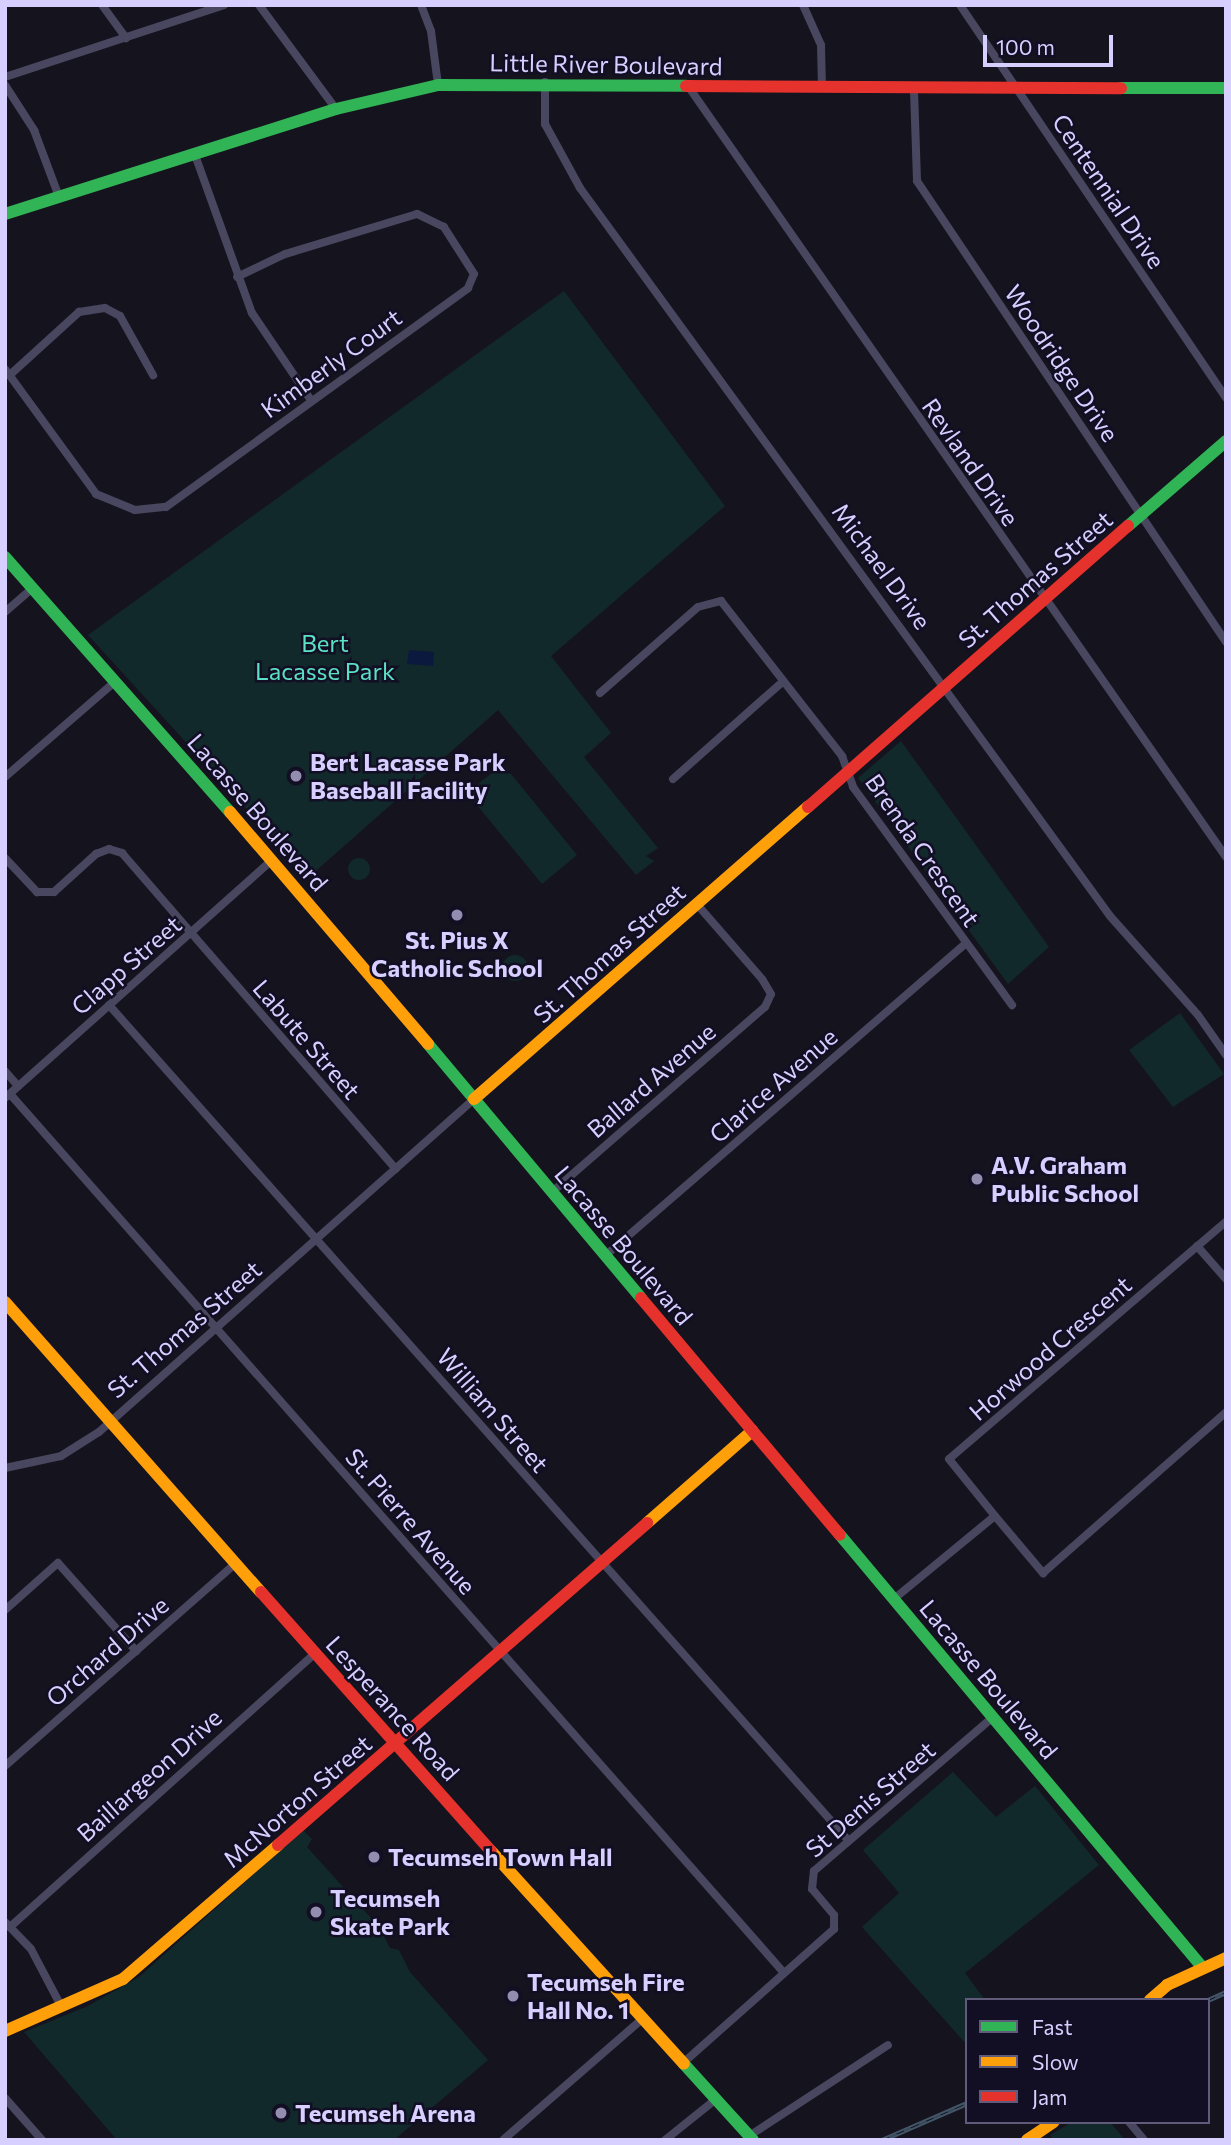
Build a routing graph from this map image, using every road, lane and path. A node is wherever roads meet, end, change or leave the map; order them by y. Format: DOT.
graph roads {
  1 [pos="102,5"];
  2 [pos="224,5"];
  3 [pos="259,5"];
  4 [pos="421,5"];
  5 [pos="803,5"];
  6 [pos="960,5"];
  7 [pos="126,37"];
  8 [pos="5,77"];
  9 [pos="545,82"];
  10 [pos="5,85"];
  11 [pos="438,85"];
  12 [pos="688,86"];
  13 [pos="822,88"];
  14 [pos="1226,88"];
  15 [pos="914,90"];
  16 [pos="1018,90"];
  17 [pos="336,109"];
  18 [pos="195,155"];
  19 [pos="59,197"];
  20 [pos="5,214"];
  21 [pos="237,277"];
  22 [pos="9,371"];
  23 [pos="152,375"];
  24 [pos="1226,398"];
  25 [pos="311,400"];
  26 [pos="1226,441"];
  27 [pos="1140,515"];
  28 [pos="5,556"];
  29 [pos="33,588"];
  30 [pos="1043,600"];
  31 [pos="5,612"];
  32 [pos="1226,642"];
  33 [pos="116,681"];
  34 [pos="781,683"];
  35 [pos="946,684"];
  36 [pos="600,693"];
  37 [pos="847,771"];
  38 [pos="5,777"];
  39 [pos="673,779"];
  40 [pos="1226,857"];
  41 [pos="5,858"];
  42 [pos="272,859"];
  43 [pos="696,903"];
  44 [pos="189,935"];
  45 [pos="965,944"];
  46 [pos="109,1004"];
  47 [pos="1012,1005"];
  48 [pos="1226,1055"];
  49 [pos="5,1071"];
  50 [pos="18,1086"];
  51 [pos="7,1096"];
  52 [pos="474,1099"];
  53 [pos="396,1169"];
  54 [pos="552,1192"];
  55 [pos="1226,1222"];
  56 [pos="317,1240"];
  57 [pos="1198,1247"];
  58 [pos="606,1255"];
  59 [pos="1226,1279"];
  60 [pos="5,1302"];
  61 [pos="216,1329"];
  62 [pos="1226,1412"];
  63 [pos="111,1421"];
  64 [pos="752,1431"];
  65 [pos="5,1468"];
  66 [pos="995,1516"];
  67 [pos="601,1562"];
  68 [pos="235,1564"];
  69 [pos="895,1598"];
  70 [pos="5,1610"];
  71 [pos="500,1650"];
  72 [pos="136,1651"];
  73 [pos="316,1653"];
  74 [pos="993,1717"];
  75 [pos="394,1744"];
  76 [pos="5,1766"];
  77 [pos="849,1841"];
  78 [pos="8,1924"];
  79 [pos="1226,1958"];
  80 [pos="1203,1968"];
  81 [pos="784,1973"];
  82 [pos="1152,1998"];
  83 [pos="61,2006"];
  84 [pos="642,2019"];
  85 [pos="5,2031"];
  86 [pos="888,2045"];
  87 [pos="683,2063"];
  88 [pos="5,2098"];
  89 [pos="716,2099"];
  90 [pos="1051,2124"];
  91 [pos="1131,2124"];
  92 [pos="751,2138"];
  93 [pos="667,2139"];
  94 [pos="42,2140"];
  95 [pos="503,2140"];
  96 [pos="1027,2140"];
  97 [pos="1143,2140"];
  1 -- 7 [label="street"];
  2 -- 7 [label="street"];
  3 -- 17 [label="street"];
  4 -- 11 [label="street"];
  5 -- 13 [label="street"];
  6 -- 16 [label="street, Centennial Drive"];
  7 -- 8 [label="street"];
  9 -- 11 [label="street, Little River Boulevard"];
  9 -- 12 [label="street, Little River Boulevard"];
  9 -- 35 [label="street, Michael Drive"];
  10 -- 19 [label="street"];
  11 -- 17 [label="street, Little River Boulevard"];
  12 -- 13 [label="street, Little River Boulevard"];
  12 -- 30 [label="street, Revland Drive"];
  13 -- 15 [label="street, Little River Boulevard"];
  14 -- 16 [label="street, Little River Boulevard"];
  15 -- 16 [label="street, Little River Boulevard"];
  15 -- 27 [label="street, Woodridge Drive"];
  16 -- 24 [label="street, Centennial Drive"];
  17 -- 18 [label="street, Little River Boulevard"];
  18 -- 19 [label="street, Little River Boulevard"];
  18 -- 21 [label="street"];
  19 -- 20 [label="street, Little River Boulevard"];
  21 -- 25 [label="street"];
  21 -- 25 [label="street, Kimberly Court"];
  22 -- 23 [label="street"];
  22 -- 25 [label="street, Kimberly Court"];
  26 -- 27 [label="street, St. Thomas Street"];
  27 -- 30 [label="street, St. Thomas Street"];
  27 -- 32 [label="street, Woodridge Drive"];
  28 -- 29 [label="street, Lacasse Boulevard"];
  29 -- 31 [label="street"];
  29 -- 33 [label="street, Lacasse Boulevard"];
  30 -- 35 [label="street, St. Thomas Street"];
  30 -- 40 [label="street, Revland Drive"];
  33 -- 38 [label="street"];
  33 -- 42 [label="street, Lacasse Boulevard"];
  34 -- 36 [label="street, Brenda Crescent"];
  34 -- 37 [label="street, Brenda Crescent"];
  34 -- 39 [label="street"];
  35 -- 37 [label="street, St. Thomas Street"];
  35 -- 48 [label="street, Michael Drive"];
  37 -- 43 [label="street, St. Thomas Street"];
  37 -- 45 [label="street, Brenda Crescent"];
  41 -- 44 [label="street, Labute Street"];
  42 -- 44 [label="street, Clapp Street"];
  42 -- 52 [label="street, Lacasse Boulevard"];
  43 -- 52 [label="street, St. Thomas Street"];
  43 -- 54 [label="street, Ballard Avenue"];
  44 -- 46 [label="street, Clapp Street"];
  44 -- 53 [label="street, Labute Street"];
  45 -- 47 [label="street, Brenda Crescent"];
  45 -- 58 [label="street, Clarice Avenue"];
  46 -- 50 [label="street, Clapp Street"];
  46 -- 56 [label="street, William Street"];
  49 -- 50 [label="street"];
  50 -- 51 [label="street, Clapp Street"];
  51 -- 61 [label="street, St. Pierre Avenue"];
  52 -- 53 [label="street, St. Thomas Street"];
  52 -- 54 [label="street, Lacasse Boulevard"];
  53 -- 56 [label="street, St. Thomas Street"];
  54 -- 58 [label="street, Lacasse Boulevard"];
  55 -- 57 [label="street"];
  56 -- 61 [label="street, St. Thomas Street"];
  56 -- 67 [label="street, William Street"];
  57 -- 59 [label="street"];
  57 -- 66 [label="street, Horwood Crescent"];
  58 -- 64 [label="street, Lacasse Boulevard"];
  60 -- 63 [label="street, Lesperance Road"];
  61 -- 63 [label="street, St. Thomas Street"];
  61 -- 71 [label="street, St. Pierre Avenue"];
  62 -- 66 [label="street, Horwood Crescent"];
  63 -- 65 [label="street, St. Thomas Street"];
  63 -- 68 [label="street, Lesperance Road"];
  64 -- 67 [label="street, McNorton Street"];
  64 -- 69 [label="street, Lacasse Boulevard"];
  66 -- 69 [label="street"];
  67 -- 71 [label="street, McNorton Street"];
  67 -- 77 [label="street, William Street"];
  68 -- 72 [label="street, Orchard Drive"];
  68 -- 73 [label="street, Lesperance Road"];
  69 -- 74 [label="street, Lacasse Boulevard"];
  70 -- 72 [label="street"];
  71 -- 75 [label="street, McNorton Street"];
  71 -- 81 [label="street, St. Pierre Avenue"];
  72 -- 76 [label="street, Orchard Drive"];
  73 -- 75 [label="street, Lesperance Road"];
  73 -- 78 [label="street, Baillargeon Drive"];
  74 -- 77 [label="street, St Denis Street"];
  74 -- 80 [label="street, Lacasse Boulevard"];
  75 -- 83 [label="street, McNorton Street"];
  75 -- 84 [label="street, Lesperance Road"];
  77 -- 81 [label="street, St Denis Street"];
  78 -- 83 [label="street"];
  79 -- 80 [label="street"];
  80 -- 82 [label="street"];
  81 -- 87 [label="street, St Denis Street"];
  83 -- 85 [label="street, McNorton Street"];
  84 -- 87 [label="street, Lesperance Road"];
  84 -- 95 [label="street"];
  86 -- 92 [label="street"];
  87 -- 89 [label="street, Lesperance Road"];
  88 -- 94 [label="street"];
  89 -- 92 [label="street, Lesperance Road"];
  89 -- 93 [label="street"];
  90 -- 96 [label="street"];
  91 -- 97 [label="street"];
}
